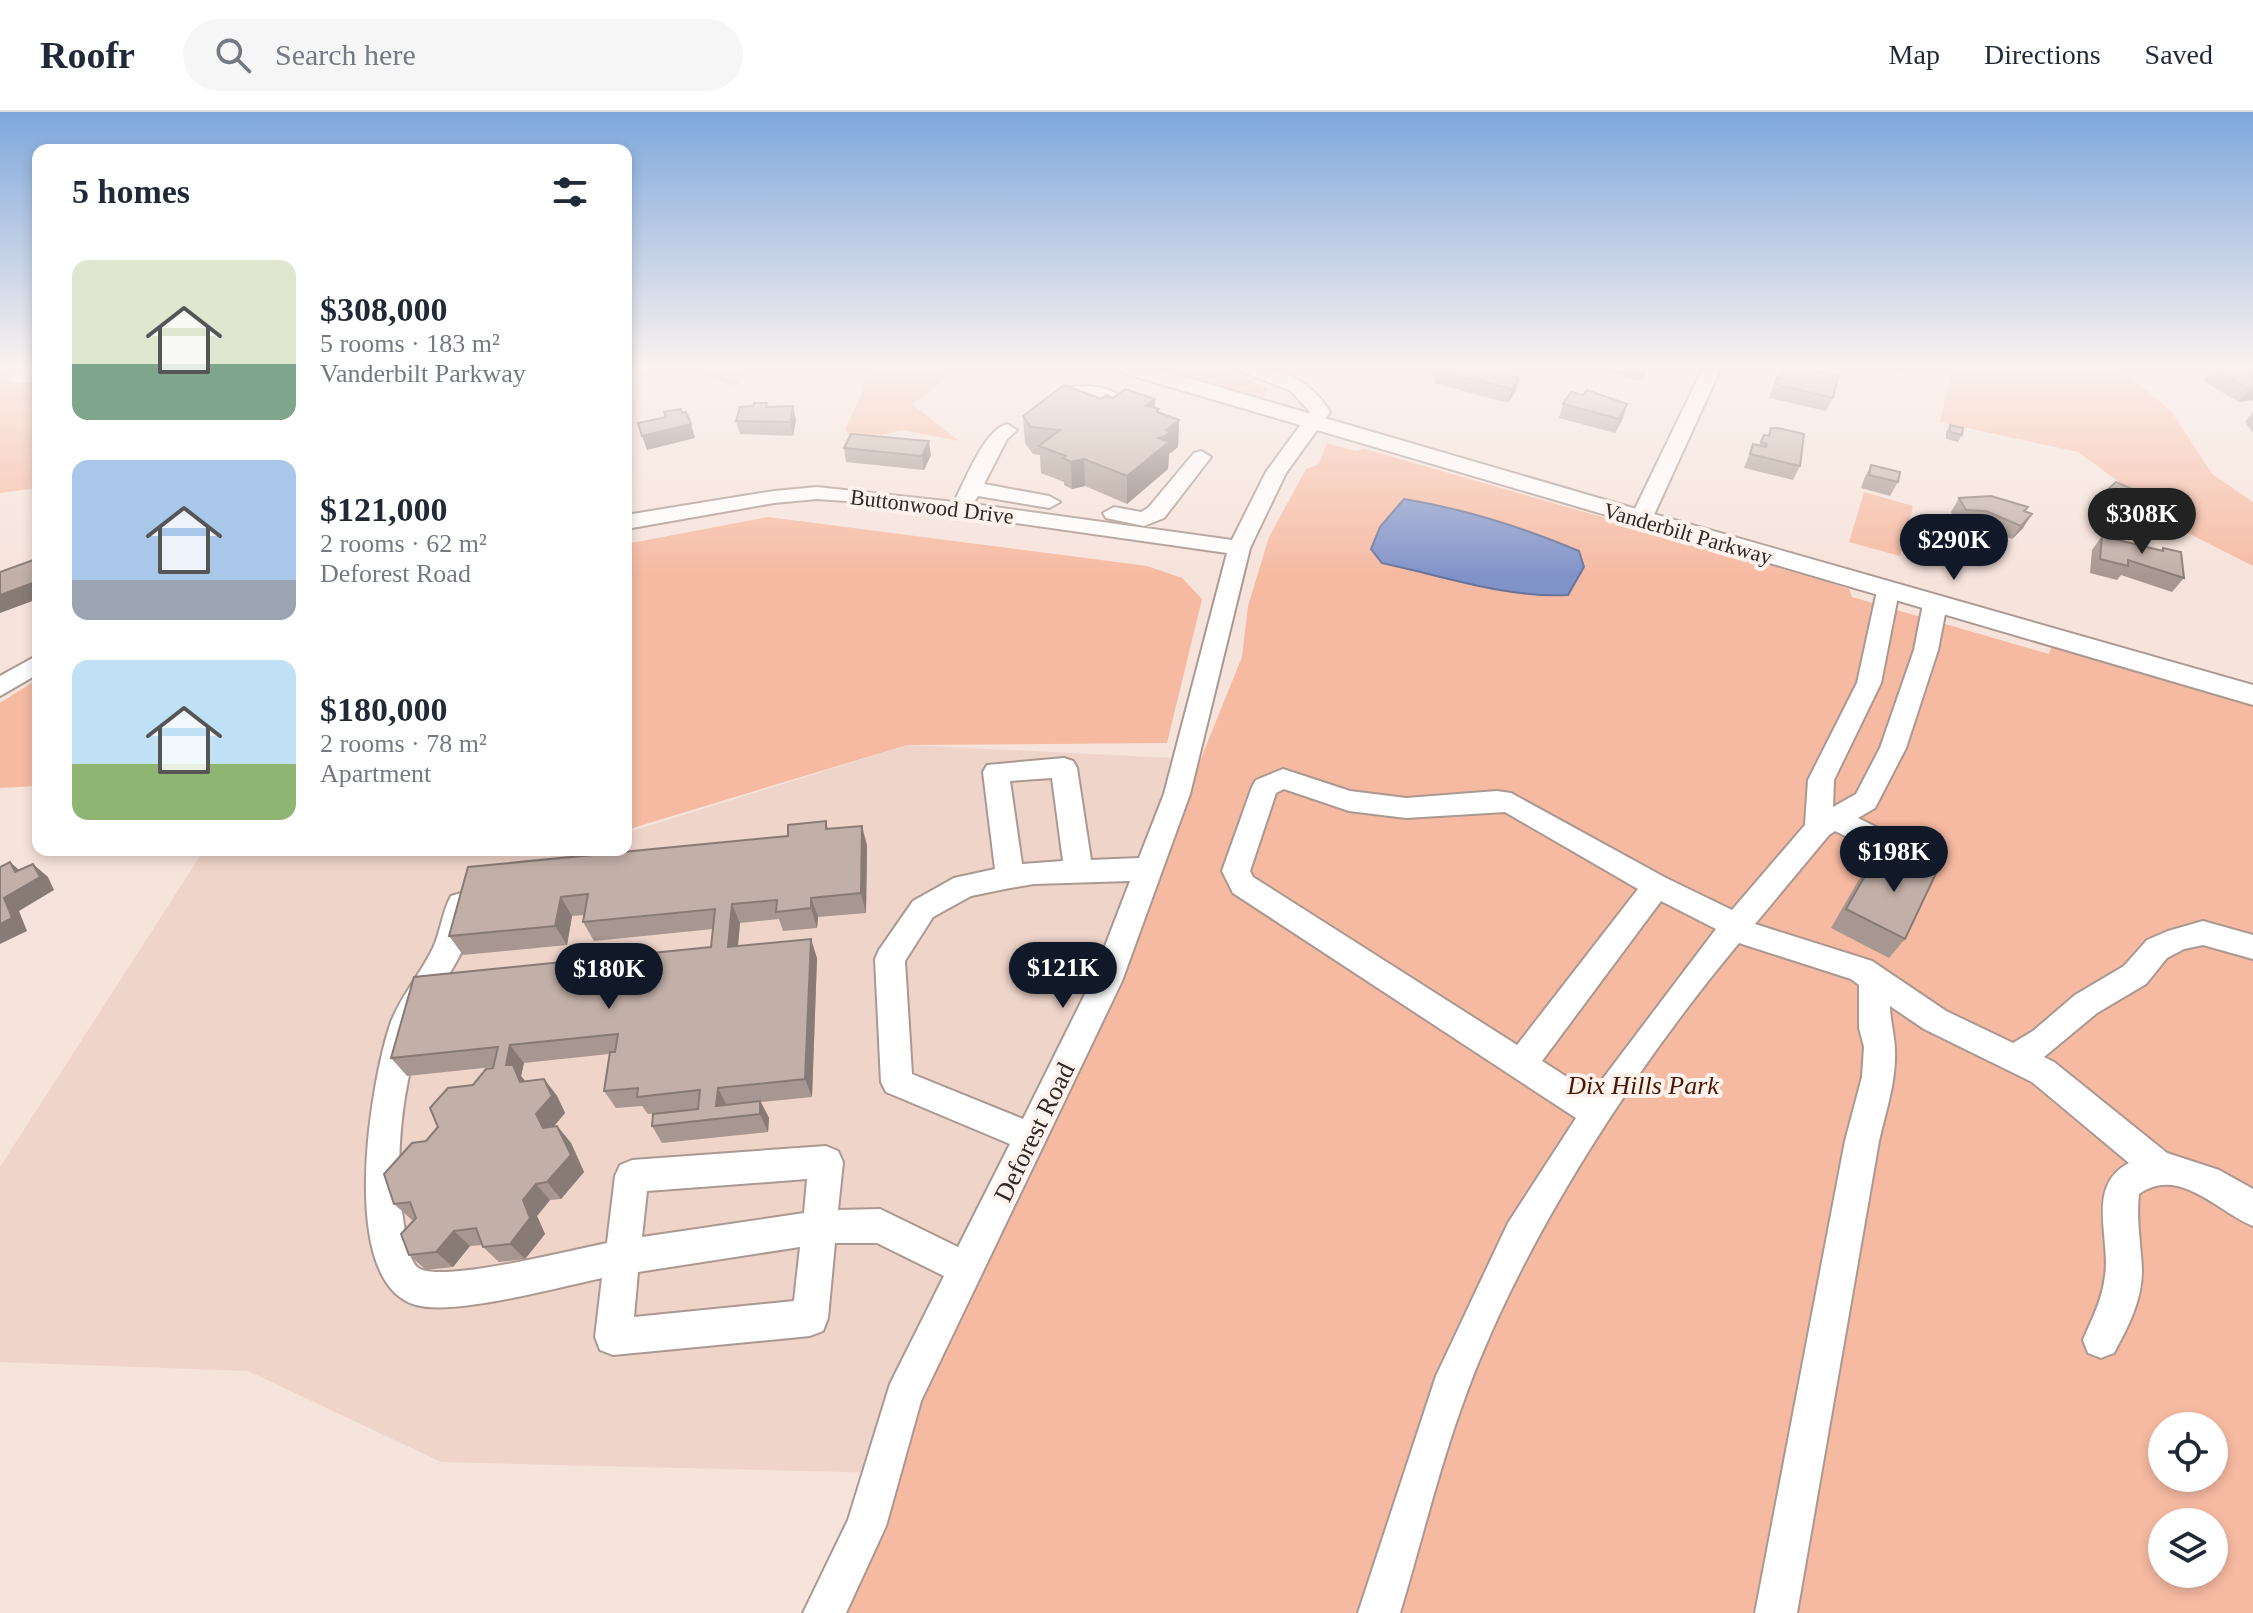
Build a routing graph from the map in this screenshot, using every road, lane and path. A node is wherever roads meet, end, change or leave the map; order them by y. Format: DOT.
graph roads {
  1 [pos="999,436"];
  2 [pos="1301,436"];
  3 [pos="1359,436"];
  4 [pos="1680,436"];
  5 [pos="1201,457"];
  6 [pos="971,488"];
  7 [pos="961,508"];
  8 [pos="1641,519"];
  9 [pos="632,521"];
  10 [pos="1239,548"];
  11 [pos="1888,591"];
  12 [pos="1935,604"];
  13 [pos="32,667"];
  14 [pos="0,687"];
  15 [pos="2253,695"];
  16 [pos="1827,823"];
  17 [pos="1906,855"];
  18 [pos="1150,869"];
  19 [pos="1079,872"];
  20 [pos="1010,877"];
  21 [pos="1656,886"];
  22 [pos="463,898"];
  23 [pos="1741,929"];
  24 [pos="2253,947"];
  25 [pos="1874,979"];
  26 [pos="2015,1058"];
  27 [pos="1521,1065"];
  28 [pos="1596,1113"];
  29 [pos="1032,1138"];
  30 [pos="2160,1168"];
  31 [pos="2253,1210"];
  32 [pos="820,1227"];
  33 [pos="622,1257"];
  34 [pos="966,1269"];
  35 [pos="2101,1340"];
  36 [pos="824,1613"];
  37 [pos="1379,1613"];
  38 [pos="1776,1613"];
  1 -- 6 [label="street"];
  2 -- 10 [label="street, Deforest Road"];
  3 -- 8 [label="main road, Vanderbilt Parkway"];
  4 -- 8 [label="street"];
  5 -- 6 [label="street"];
  6 -- 7 [label="street"];
  7 -- 9 [label="street, Buttonwood Drive"];
  7 -- 10 [label="street, Buttonwood Drive"];
  8 -- 11 [label="main road, Vanderbilt Parkway"];
  10 -- 18 [label="street, Deforest Road"];
  11 -- 12 [label="main road, Vanderbilt Parkway"];
  11 -- 16 [label="street"];
  12 -- 15 [label="main road, Vanderbilt Parkway"];
  12 -- 16 [label="street"];
  13 -- 14 [label="street"];
  16 -- 17 [label="street"];
  16 -- 23 [label="street"];
  18 -- 19 [label="street"];
  18 -- 29 [label="street, Deforest Road"];
  19 -- 20 [label="street"];
  19 -- 20 [label="street"];
  20 -- 29 [label="street"];
  21 -- 23 [label="street"];
  21 -- 27 [label="street"];
  21 -- 27 [label="street"];
  22 -- 33 [label="street"];
  23 -- 25 [label="street"];
  23 -- 28 [label="street"];
  24 -- 26 [label="street"];
  25 -- 26 [label="street"];
  25 -- 38 [label="street"];
  26 -- 30 [label="street"];
  27 -- 28 [label="street"];
  28 -- 37 [label="street"];
  29 -- 34 [label="street, Deforest Road"];
  30 -- 31 [label="street"];
  30 -- 35 [label="street"];
  32 -- 33 [label="street"];
  32 -- 33 [label="street"];
  32 -- 33 [label="street"];
  32 -- 34 [label="street"];
  34 -- 36 [label="street, Deforest Road"];
}
